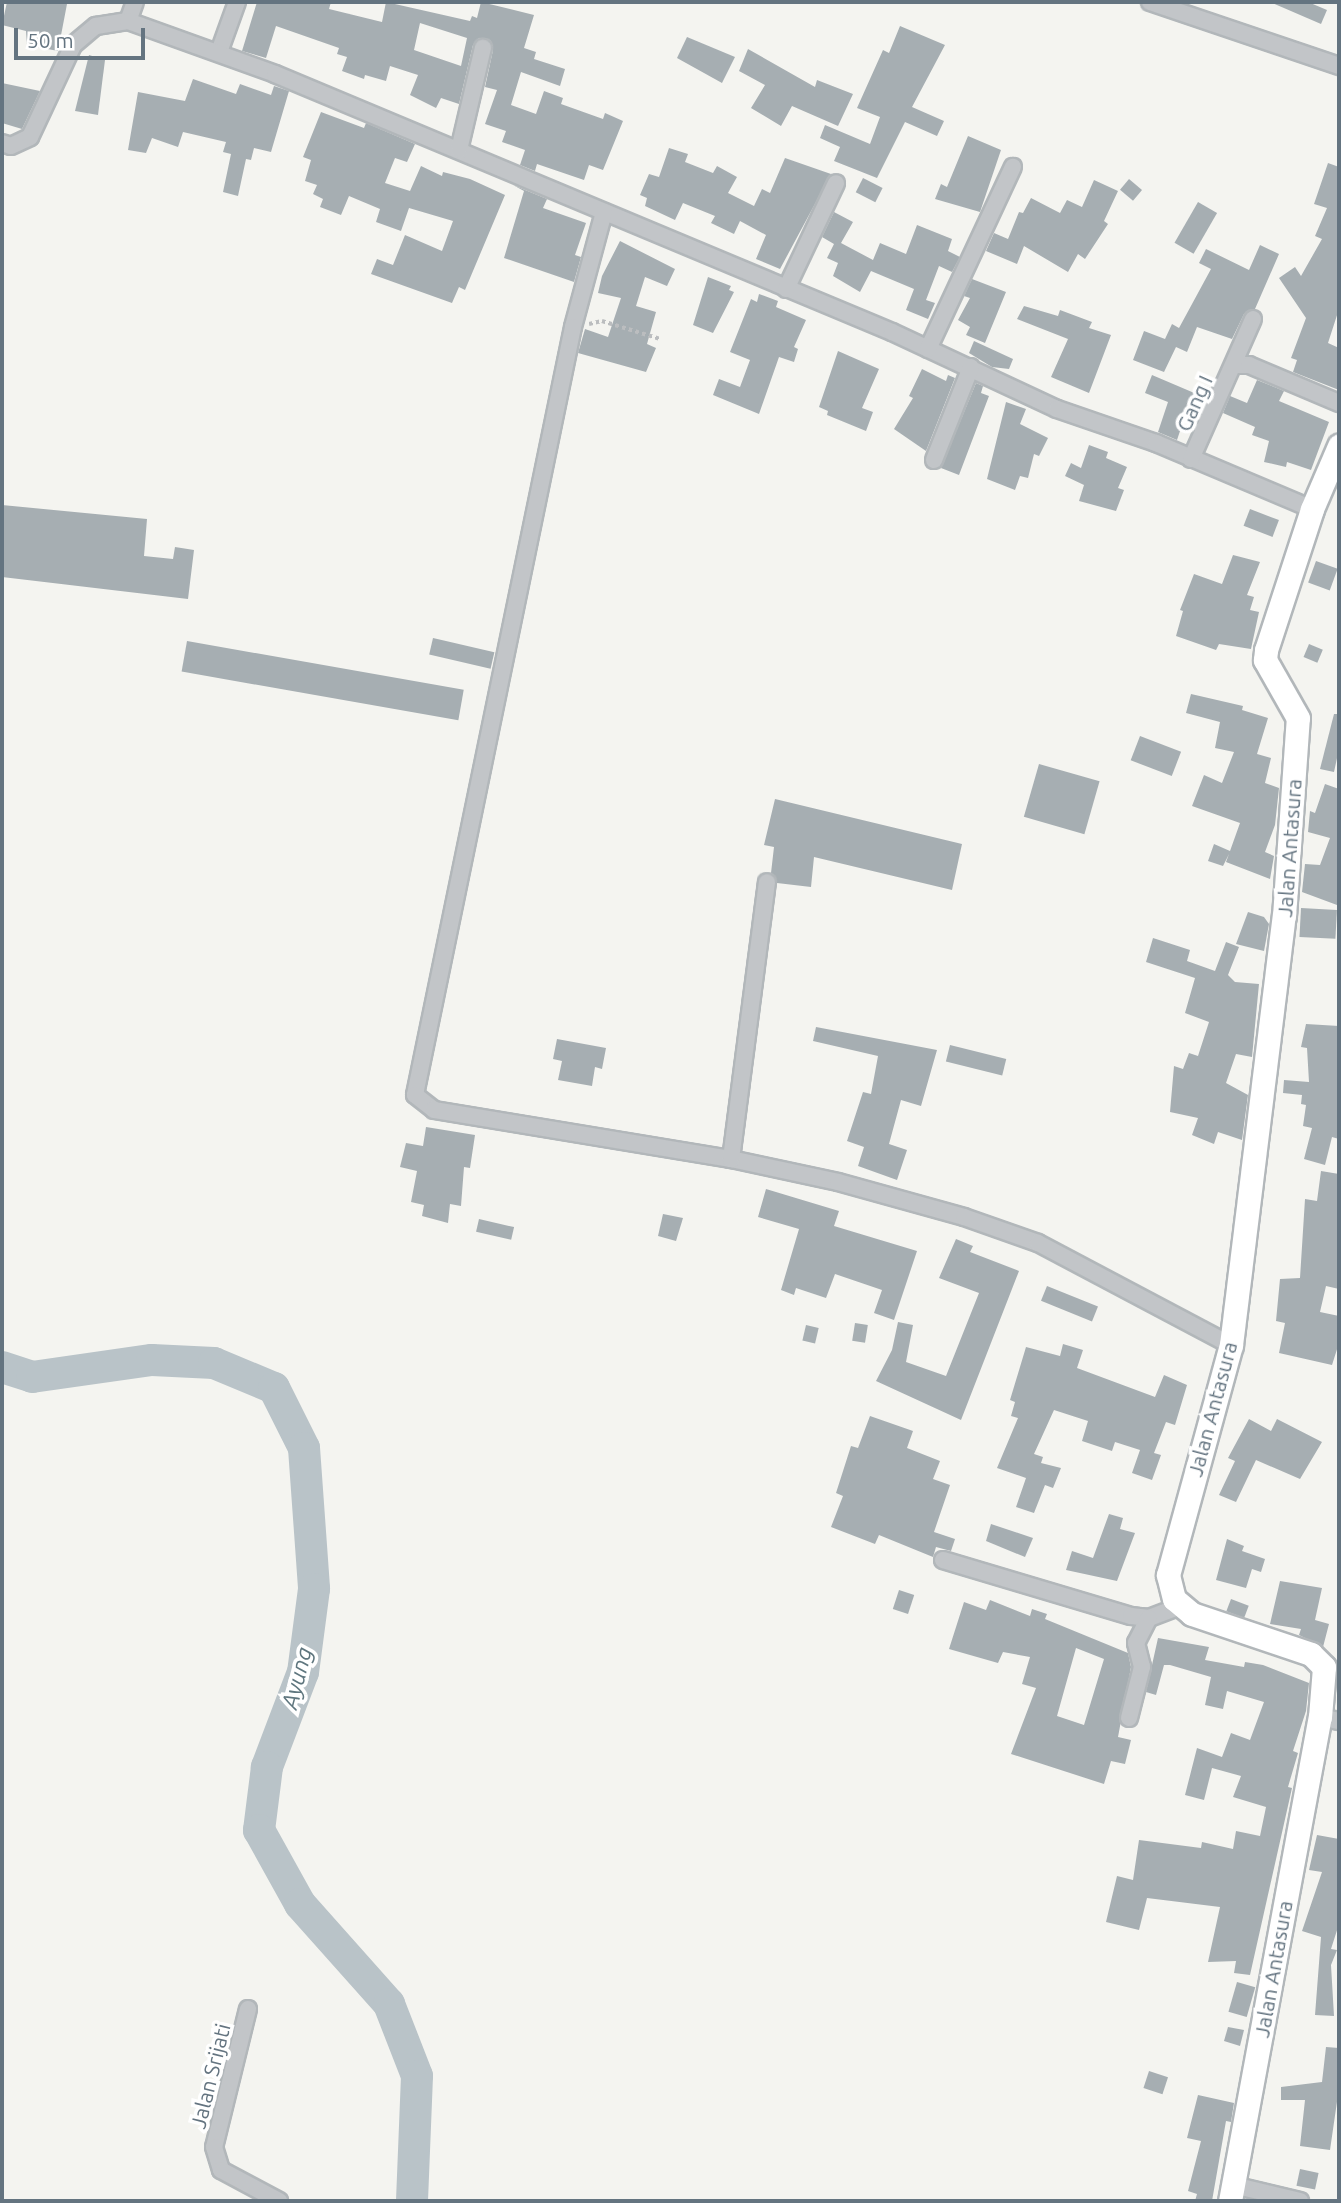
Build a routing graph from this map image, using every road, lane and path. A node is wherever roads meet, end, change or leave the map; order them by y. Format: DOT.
graph roads {
  1 [pos="135,2"];
  2 [pos="237,2"];
  3 [pos="1150,2"];
  4 [pos="128,21"];
  5 [pos="483,48"];
  6 [pos="219,52"];
  7 [pos="1339,66"];
  8 [pos="2,143"];
  9 [pos="459,150"];
  10 [pos="1013,167"];
  11 [pos="836,183"];
  12 [pos="604,212"];
  13 [pos="786,289"];
  14 [pos="1253,319"];
  15 [pos="573,327"];
  16 [pos="660,339"];
  17 [pos="928,349"];
  18 [pos="1234,365"];
  19 [pos="971,367"];
  20 [pos="1339,403"];
  21 [pos="1339,446"];
  22 [pos="1192,459"];
  23 [pos="934,460"];
  24 [pos="1334,477"];
  25 [pos="1312,509"];
  26 [pos="767,882"];
  27 [pos="731,1159"];
  28 [pos="1231,1345"];
  29 [pos="943,1560"];
  30 [pos="1180,1606"];
  31 [pos="1149,1618"];
  32 [pos="1129,1718"];
  33 [pos="1329,1719"];
  34 [pos="248,2008"];
  35 [pos="1232,2193"];
  36 [pos="279,2201"];
  37 [pos="1300,2201"];
  1 -- 4 [label="street"];
  2 -- 6 [label="street"];
  3 -- 7 [label="street"];
  4 -- 6 [label="street"];
  4 -- 8 [label="street"];
  5 -- 9 [label="street"];
  6 -- 9 [label="street"];
  9 -- 12 [label="street"];
  10 -- 17 [label="street"];
  11 -- 13 [label="street"];
  12 -- 13 [label="street"];
  12 -- 15 [label="street"];
  13 -- 17 [label="street"];
  14 -- 18 [label="street, Gang I"];
  15 -- 16 [label="path"];
  15 -- 27 [label="street"];
  17 -- 19 [label="street"];
  18 -- 20 [label="street"];
  18 -- 22 [label="street, Gang I"];
  19 -- 22 [label="street"];
  19 -- 23 [label="street"];
  21 -- 24 [label="main road, Jalan Antasura"];
  22 -- 25 [label="street"];
  24 -- 25 [label="main road, Jalan Antasura"];
  25 -- 28 [label="main road, Jalan Antasura"];
  26 -- 27 [label="street"];
  27 -- 28 [label="street"];
  28 -- 30 [label="main road, Jalan Antasura"];
  29 -- 31 [label="street"];
  30 -- 31 [label="street"];
  30 -- 33 [label="main road, Jalan Antasura"];
  31 -- 32 [label="street"];
  33 -- 35 [label="main road, Jalan Antasura"];
  34 -- 36 [label="street, Jalan Srijati"];
  35 -- 37 [label="street"];
}
